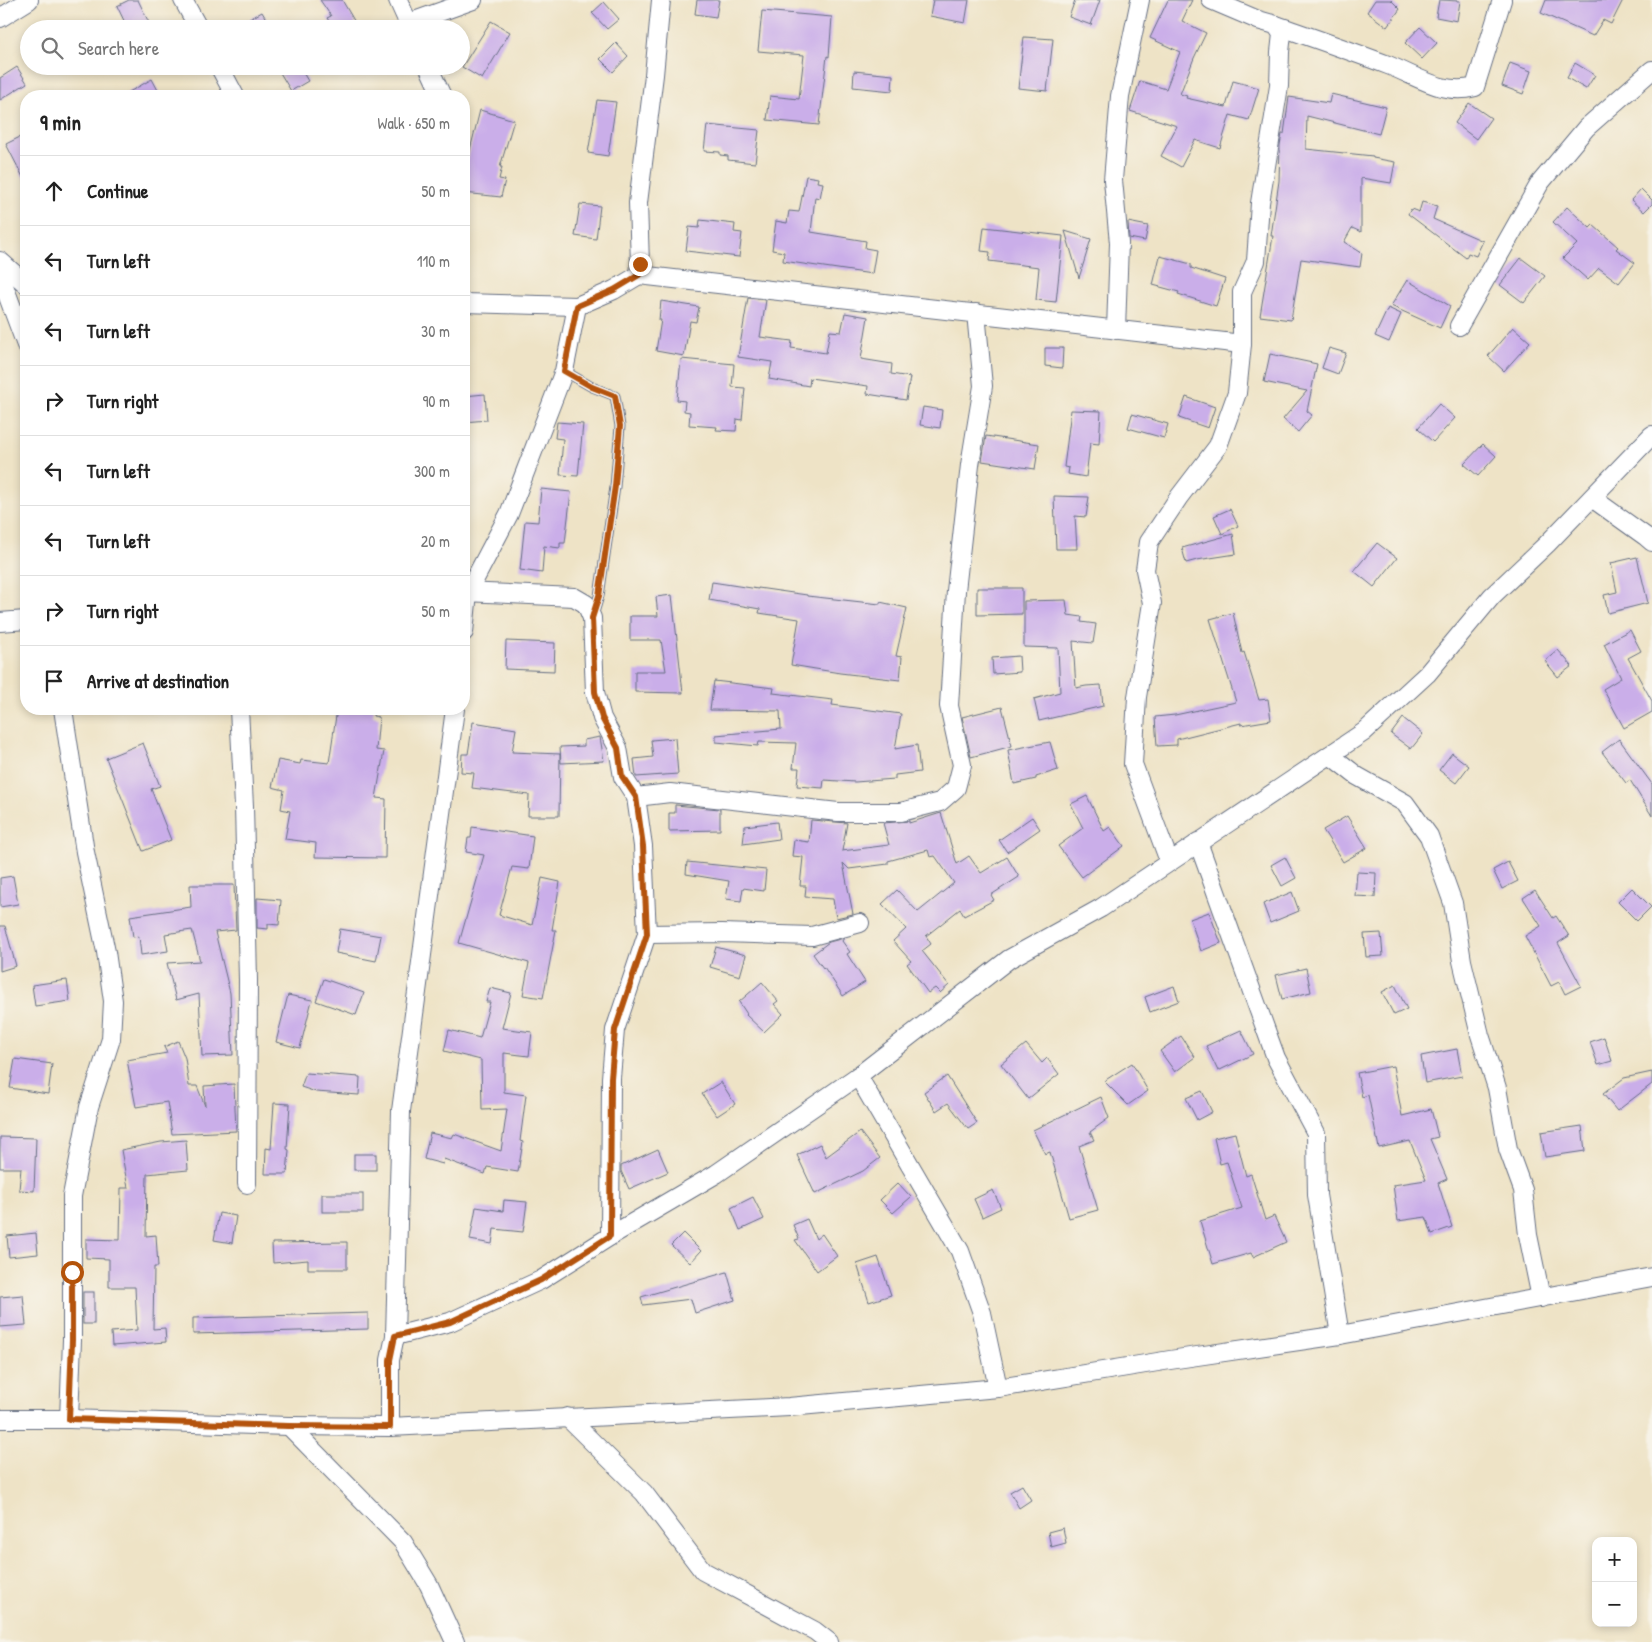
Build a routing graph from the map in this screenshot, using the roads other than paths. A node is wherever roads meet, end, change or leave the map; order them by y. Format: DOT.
graph roads {
  1 [pos="29,0"];
  2 [pos="183,0"];
  3 [pos="398,0"];
  4 [pos="472,0"];
  5 [pos="662,0"];
  6 [pos="1140,0"];
  7 [pos="1502,0"];
  8 [pos="1222,2"];
  9 [pos="0,18"];
  10 [pos="194,20"];
  11 [pos="407,20"];
  12 [pos="424,20"];
  13 [pos="1276,25"];
  14 [pos="1652,70"];
  15 [pos="224,75"];
  16 [pos="432,75"];
  17 [pos="232,90"];
  18 [pos="439,90"];
  19 [pos="0,262"];
  20 [pos="0,275"];
  21 [pos="639,275"];
  22 [pos="20,279"];
  23 [pos="470,303"];
  24 [pos="577,306"];
  25 [pos="976,313"];
  26 [pos="1459,326"];
  27 [pos="20,329"];
  28 [pos="1116,330"];
  29 [pos="1242,344"];
  30 [pos="564,371"];
  31 [pos="1652,435"];
  32 [pos="1592,498"];
  33 [pos="1652,542"];
  34 [pos="470,585"];
  35 [pos="470,592"];
  36 [pos="592,618"];
  37 [pos="20,620"];
  38 [pos="0,622"];
  39 [pos="65,715"];
  40 [pos="239,715"];
  41 [pos="454,715"];
  42 [pos="1330,755"];
  43 [pos="636,797"];
  44 [pos="1198,842"];
  45 [pos="1170,861"];
  46 [pos="860,923"];
  47 [pos="647,934"];
  48 [pos="858,1076"];
  49 [pos="248,1184"];
  50 [pos="610,1236"];
  51 [pos="1652,1277"];
  52 [pos="1541,1298"];
  53 [pos="1340,1335"];
  54 [pos="395,1336"];
  55 [pos="998,1388"];
  56 [pos="567,1417"];
  57 [pos="0,1419"];
  58 [pos="69,1419"];
  59 [pos="289,1426"];
  60 [pos="390,1427"];
  61 [pos="454,1642"];
  62 [pos="829,1642"];
  1 -- 9 [label="street"];
  2 -- 10 [label="street"];
  3 -- 11 [label="street"];
  4 -- 12 [label="street"];
  5 -- 21 [label="street"];
  6 -- 28 [label="street"];
  7 -- 13 [label="street"];
  8 -- 13 [label="street"];
  13 -- 29 [label="street"];
  14 -- 26 [label="street"];
  15 -- 17 [label="street"];
  16 -- 18 [label="street"];
  19 -- 22 [label="street"];
  20 -- 27 [label="street"];
  21 -- 24 [label="street"];
  21 -- 25 [label="street"];
  23 -- 24 [label="street"];
  24 -- 30 [label="street"];
  25 -- 28 [label="street"];
  25 -- 43 [label="street"];
  28 -- 29 [label="street"];
  29 -- 45 [label="street"];
  30 -- 34 [label="street"];
  30 -- 36 [label="lane"];
  31 -- 32 [label="street"];
  32 -- 33 [label="street"];
  32 -- 42 [label="street"];
  35 -- 36 [label="street"];
  36 -- 43 [label="street"];
  37 -- 38 [label="street"];
  39 -- 58 [label="street"];
  40 -- 49 [label="street"];
  41 -- 54 [label="street"];
  42 -- 44 [label="street"];
  42 -- 52 [label="street"];
  43 -- 47 [label="street"];
  44 -- 45 [label="street"];
  44 -- 53 [label="street"];
  45 -- 48 [label="street"];
  46 -- 47 [label="street"];
  47 -- 50 [label="street"];
  48 -- 50 [label="street"];
  48 -- 55 [label="street"];
  50 -- 54 [label="street"];
  51 -- 52 [label="street"];
  52 -- 53 [label="street"];
  53 -- 55 [label="street"];
  54 -- 60 [label="street"];
  55 -- 56 [label="street"];
  56 -- 60 [label="street"];
  56 -- 62 [label="street"];
  57 -- 58 [label="street"];
  58 -- 59 [label="street"];
  59 -- 60 [label="street"];
  59 -- 61 [label="street"];
}
